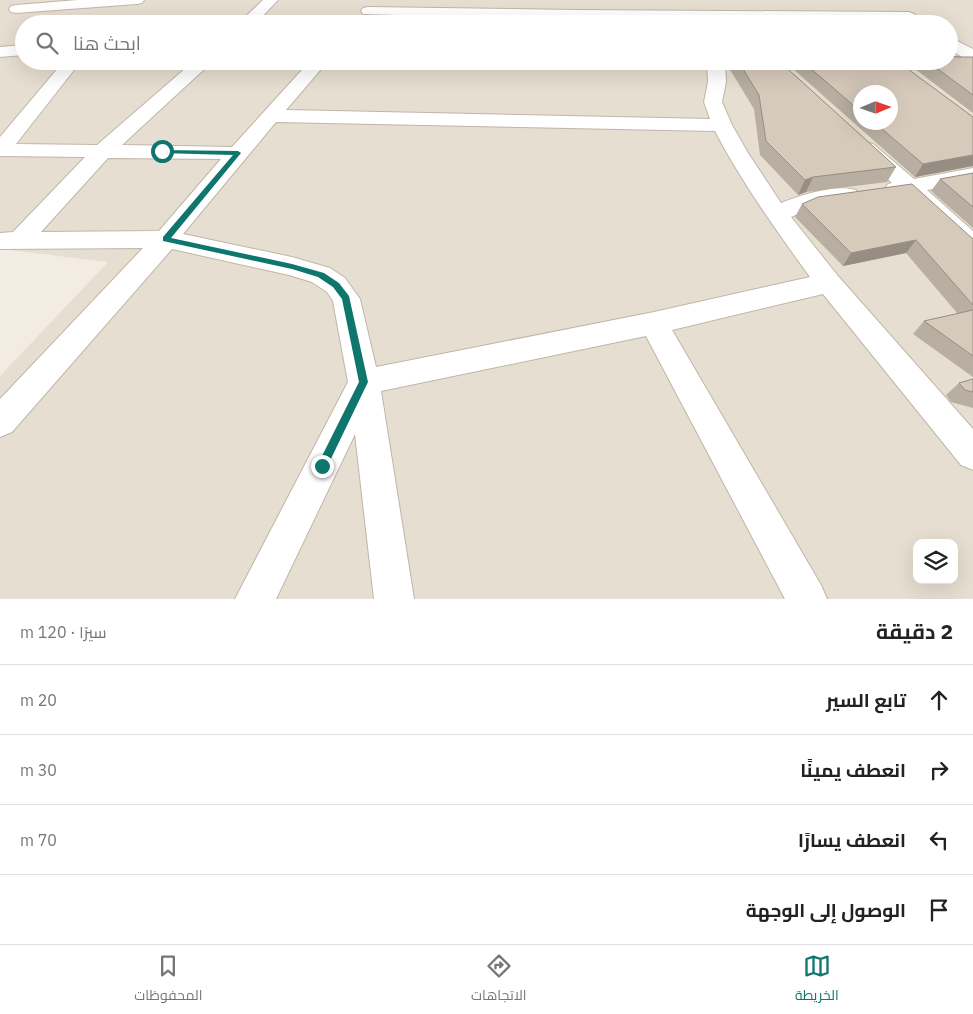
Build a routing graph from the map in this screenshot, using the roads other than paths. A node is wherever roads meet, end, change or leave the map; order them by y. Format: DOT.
graph roads {
  1 [pos="137,0"];
  2 [pos="271,0"];
  3 [pos="432,0"];
  4 [pos="888,4"];
  5 [pos="372,5"];
  6 [pos="15,9"];
  7 [pos="420,13"];
  8 [pos="255,15"];
  9 [pos="363,15"];
  10 [pos="499,15"];
  11 [pos="906,15"];
  12 [pos="958,47"];
  13 [pos="15,51"];
  14 [pos="0,52"];
  15 [pos="973,56"];
  16 [pos="958,62"];
  17 [pos="973,62"];
  18 [pos="66,70"];
  19 [pos="195,70"];
  20 [pos="312,70"];
  21 [pos="716,70"];
  22 [pos="781,70"];
  23 [pos="902,70"];
  24 [pos="916,80"];
  25 [pos="794,82"];
  26 [pos="271,116"];
  27 [pos="722,125"];
  28 [pos="851,134"];
  29 [pos="0,150"];
  30 [pos="104,150"];
  31 [pos="238,153"];
  32 [pos="973,175"];
  33 [pos="909,187"];
  34 [pos="776,214"];
  35 [pos="166,239"];
  36 [pos="10,241"];
  37 [pos="973,245"];
  38 [pos="829,283"];
  39 [pos="654,323"];
  40 [pos="364,382"];
  41 [pos="0,422"];
  42 [pos="973,454"];
  43 [pos="255,599"];
  44 [pos="394,599"];
  45 [pos="807,599"];
  1 -- 6 [label="street"];
  2 -- 8 [label="street"];
  3 -- 7 [label="street"];
  4 -- 11 [label="street"];
  5 -- 7 [label="street"];
  5 -- 9 [label="street"];
  7 -- 10 [label="street"];
  12 -- 15 [label="street"];
  13 -- 14 [label="street"];
  16 -- 17 [label="street"];
  18 -- 29 [label="street"];
  19 -- 30 [label="street"];
  20 -- 26 [label="street"];
  21 -- 27 [label="street"];
  22 -- 25 [label="street"];
  23 -- 24 [label="street"];
  26 -- 27 [label="street"];
  26 -- 31 [label="street"];
  27 -- 34 [label="street"];
  28 -- 33 [label="street"];
  29 -- 30 [label="street"];
  30 -- 31 [label="street"];
  30 -- 36 [label="street"];
  31 -- 35 [label="street"];
  32 -- 33 [label="street"];
  33 -- 34 [label="street"];
  33 -- 37 [label="street"];
  34 -- 38 [label="street"];
  35 -- 36 [label="street"];
  35 -- 40 [label="street"];
  35 -- 41 [label="street"];
  38 -- 39 [label="street"];
  38 -- 42 [label="street"];
  39 -- 40 [label="street"];
  39 -- 45 [label="street"];
  40 -- 43 [label="street"];
  40 -- 44 [label="street"];
}
